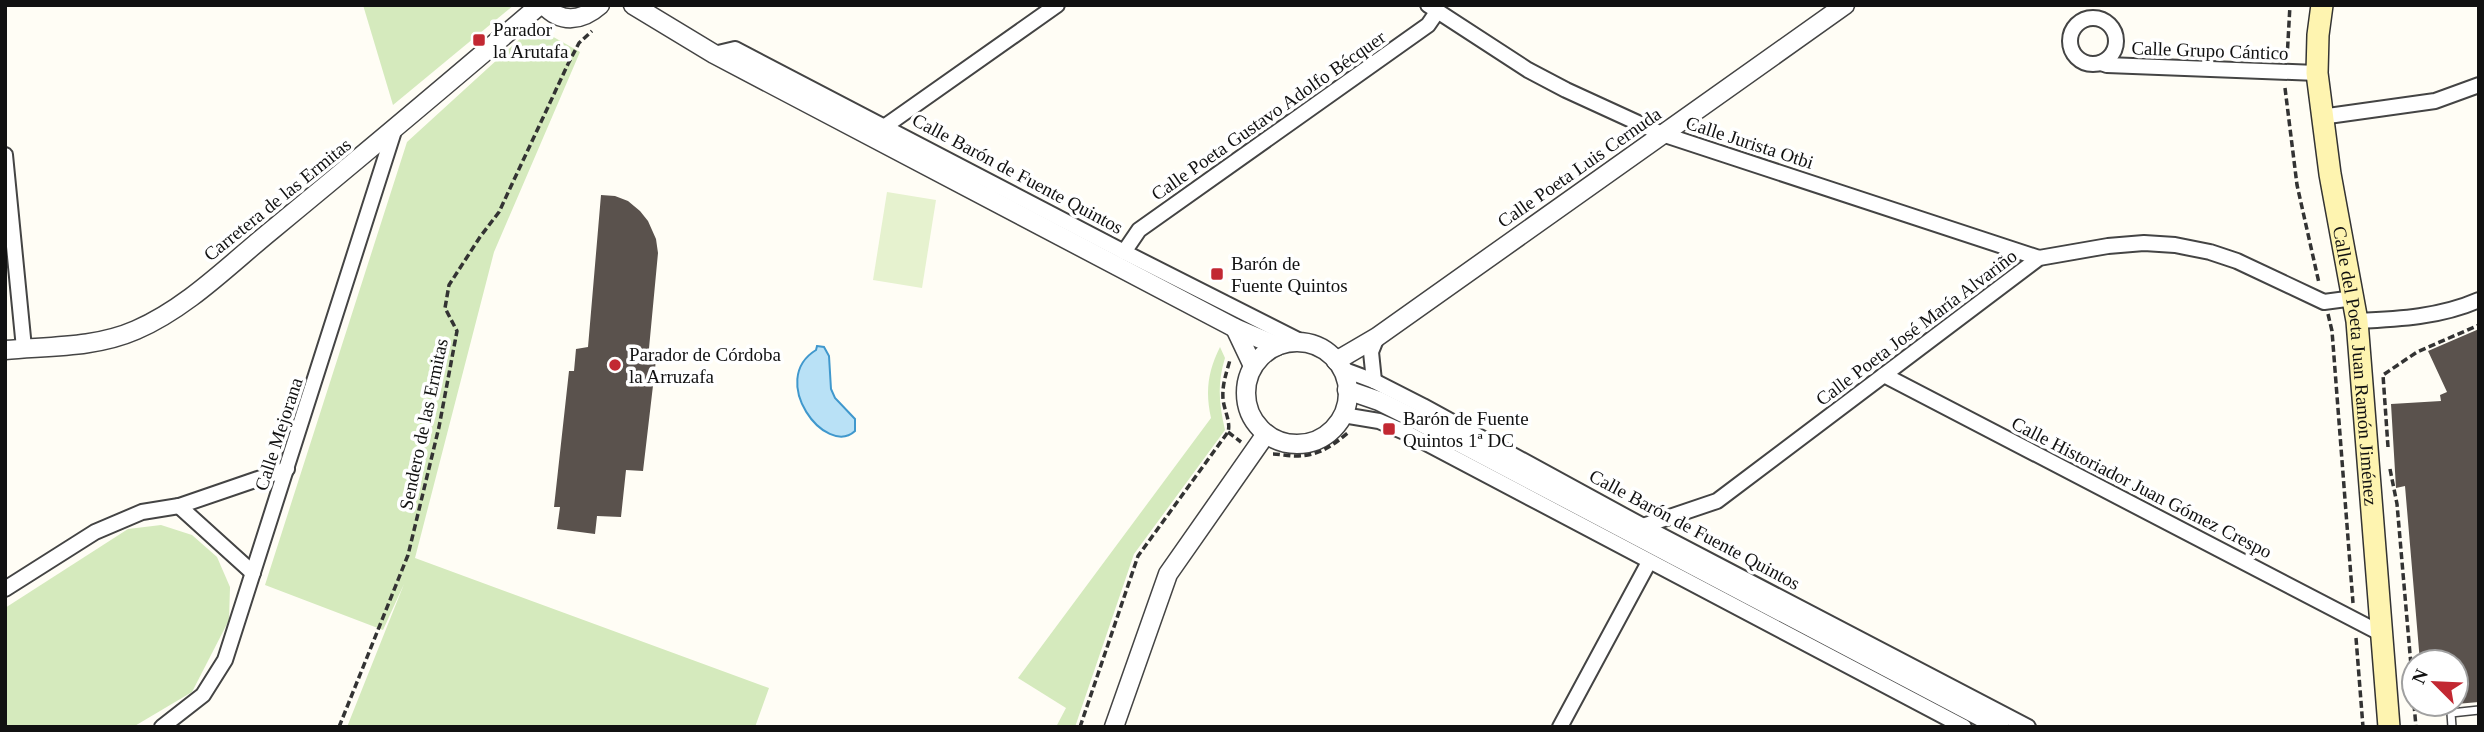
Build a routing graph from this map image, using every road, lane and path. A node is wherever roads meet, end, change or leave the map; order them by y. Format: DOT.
graph roads {
  1 [pos="542,5"];
  2 [pos="600,5"];
  3 [pos="633,5"];
  4 [pos="1057,5"];
  5 [pos="1844,5"];
  6 [pos="2290,5"];
  7 [pos="2322,5"];
  8 [pos="1432,9"];
  9 [pos="594,30"];
  10 [pos="714,54"];
  11 [pos="2101,63"];
  12 [pos="2286,72"];
  13 [pos="2317,73"];
  14 [pos="2479,85"];
  15 [pos="2321,117"];
  16 [pos="884,127"];
  17 [pos="394,131"];
  18 [pos="1662,134"];
  19 [pos="5,155"];
  20 [pos="1124,252"];
  21 [pos="2039,258"];
  22 [pos="2354,298"];
  23 [pos="2479,300"];
  24 [pos="2324,302"];
  25 [pos="2357,321"];
  26 [pos="2479,325"];
  27 [pos="1235,328"];
  28 [pos="1377,337"];
  29 [pos="1302,342"];
  30 [pos="1277,346"];
  31 [pos="24,348"];
  32 [pos="5,350"];
  33 [pos="1230,356"];
  34 [pos="1339,365"];
  35 [pos="1253,366"];
  36 [pos="1884,375"];
  37 [pos="1374,381"];
  38 [pos="1347,390"];
  39 [pos="1347,423"];
  40 [pos="1266,434"];
  41 [pos="1268,455"];
  42 [pos="287,469"];
  43 [pos="179,506"];
  44 [pos="1643,526"];
  45 [pos="1649,562"];
  46 [pos="253,573"];
  47 [pos="5,589"];
  48 [pos="2354,620"];
  49 [pos="2382,634"];
  50 [pos="2409,648"];
  51 [pos="2479,710"];
  52 [pos="162,727"];
  53 [pos="339,727"];
  54 [pos="1080,727"];
  55 [pos="1114,727"];
  56 [pos="1560,727"];
  57 [pos="1964,727"];
  58 [pos="2000,727"];
  59 [pos="2028,727"];
  60 [pos="2363,727"];
  61 [pos="2389,727"];
  62 [pos="2452,727"];
  1 -- 2 [label="street"];
  1 -- 17 [label="street, Carretera de las Ermitas"];
  3 -- 10 [label="street, Calle Barón de Fuente Quintos"];
  4 -- 16 [label="street"];
  5 -- 18 [label="street, Calle Poeta Luis Cernuda"];
  6 -- 12 [label="path"];
  7 -- 13 [label="main road, Calle del Poeta Juan Ramón Jiménez"];
  8 -- 18 [label="street, Calle Jurista Otbi"];
  8 -- 20 [label="street, Calle Poeta Gustavo Adolfo Bécquer"];
  9 -- 53 [label="path, Sendero de las Ermitas"];
  10 -- 16 [label="street, Calle Barón de Fuente Quintos"];
  10 -- 27 [label="street, Calle Barón de Fuente Quintos"];
  11 -- 12 [label="street, Calle Grupo Cántico"];
  12 -- 13 [label="street, Calle Grupo Cántico"];
  12 -- 24 [label="path"];
  13 -- 15 [label="main road, Calle del Poeta Juan Ramón Jiménez"];
  14 -- 15 [label="street"];
  15 -- 22 [label="main road, Calle del Poeta Juan Ramón Jiménez"];
  16 -- 20 [label="street, Calle Barón de Fuente Quintos"];
  17 -- 31 [label="street, Carretera de las Ermitas"];
  17 -- 42 [label="street, Calle Mejorana"];
  18 -- 21 [label="street, Calle Jurista Otbi"];
  18 -- 28 [label="street, Calle Poeta Luis Cernuda"];
  19 -- 31 [label="street"];
  20 -- 29 [label="street, Calle Barón de Fuente Quintos"];
  21 -- 24 [label="street, Calle Poeta José María Alvariño"];
  21 -- 36 [label="street, Calle Poeta José María Alvariño"];
  22 -- 24 [label="street"];
  22 -- 25 [label="main road, Calle del Poeta Juan Ramón Jiménez"];
  23 -- 25 [label="street"];
  24 -- 48 [label="path"];
  25 -- 49 [label="main road, Calle del Poeta Juan Ramón Jiménez"];
  26 -- 50 [label="path"];
  27 -- 30 [label="street, Calle Barón de Fuente Quintos"];
  27 -- 35 [label="street"];
  28 -- 34 [label="street, Calle Poeta Luis Cernuda"];
  28 -- 37 [label="street"];
  29 -- 30 [label="street"];
  29 -- 34 [label="street"];
  30 -- 35 [label="street"];
  31 -- 32 [label="street, Carretera de las Ermitas"];
  33 -- 54 [label="path"];
  34 -- 37 [label="street, Calle Barón de Fuente Quintos"];
  34 -- 38 [label="street"];
  35 -- 40 [label="street"];
  36 -- 44 [label="street, Calle Poeta José María Alvariño"];
  36 -- 48 [label="street, Calle Historiador Juan Gómez Crespo"];
  37 -- 44 [label="street, Calle Barón de Fuente Quintos"];
  38 -- 39 [label="street"];
  38 -- 58 [label="street, Calle Barón de Fuente Quintos"];
  39 -- 40 [label="street"];
  39 -- 41 [label="path"];
  39 -- 45 [label="street"];
  40 -- 55 [label="street"];
  42 -- 43 [label="street"];
  42 -- 46 [label="street, Calle Mejorana"];
  43 -- 46 [label="street"];
  43 -- 47 [label="street"];
  44 -- 59 [label="street, Calle Barón de Fuente Quintos"];
  45 -- 56 [label="street"];
  45 -- 57 [label="street"];
  46 -- 52 [label="street, Calle Mejorana"];
  48 -- 49 [label="street, Calle Historiador Juan Gómez Crespo"];
  48 -- 60 [label="path"];
  49 -- 61 [label="main road, Calle del Poeta Juan Ramón Jiménez"];
  51 -- 62 [label="lane"];
}
